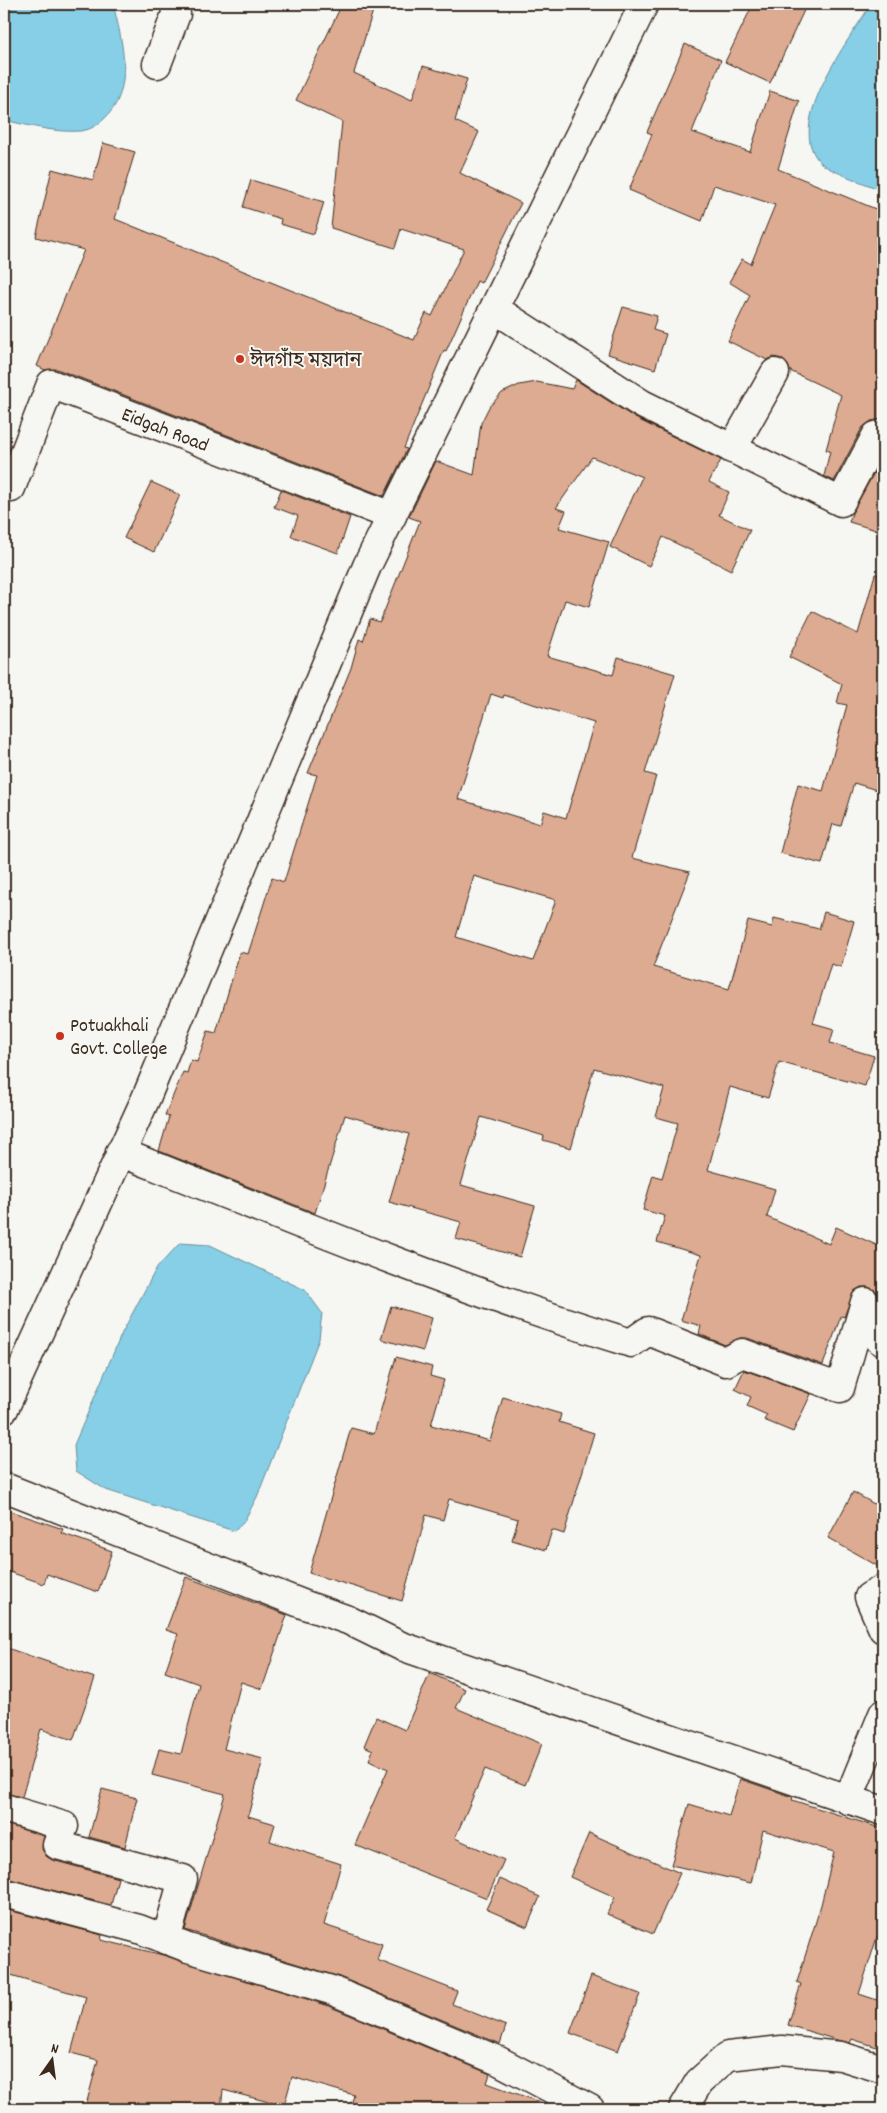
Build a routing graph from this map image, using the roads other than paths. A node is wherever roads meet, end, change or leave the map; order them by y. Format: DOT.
graph roads {
  1 [pos="175,4"];
  2 [pos="644,4"];
  3 [pos="157,64"];
  4 [pos="495,309"];
  5 [pos="775,373"];
  6 [pos="883,434"];
  7 [pos="732,450"];
  8 [pos="4,485"];
  9 [pos="392,516"];
  10 [pos="120,1152"];
  11 [pos="883,1342"];
  12 [pos="4,1408"];
  13 [pos="4,1488"];
  14 [pos="883,1589"];
  15 [pos="883,1629"];
  16 [pos="883,1714"];
  17 [pos="848,1800"];
  18 [pos="4,1808"];
  19 [pos="883,1812"];
  20 [pos="4,1893"];
  21 [pos="166,1940"];
  22 [pos="883,2069"];
  23 [pos="590,2109"];
  24 [pos="683,2109"];
  1 -- 3 [label="street"];
  2 -- 4 [label="street"];
  4 -- 7 [label="street"];
  4 -- 9 [label="street"];
  5 -- 7 [label="street"];
  6 -- 7 [label="street"];
  8 -- 9 [label="street, Eidgah Road"];
  9 -- 10 [label="street"];
  10 -- 11 [label="street"];
  10 -- 12 [label="street"];
  13 -- 17 [label="street"];
  14 -- 15 [label="street"];
  16 -- 17 [label="street"];
  17 -- 19 [label="street"];
  18 -- 21 [label="street"];
  20 -- 21 [label="street"];
  21 -- 23 [label="street"];
  22 -- 24 [label="street"];
}
